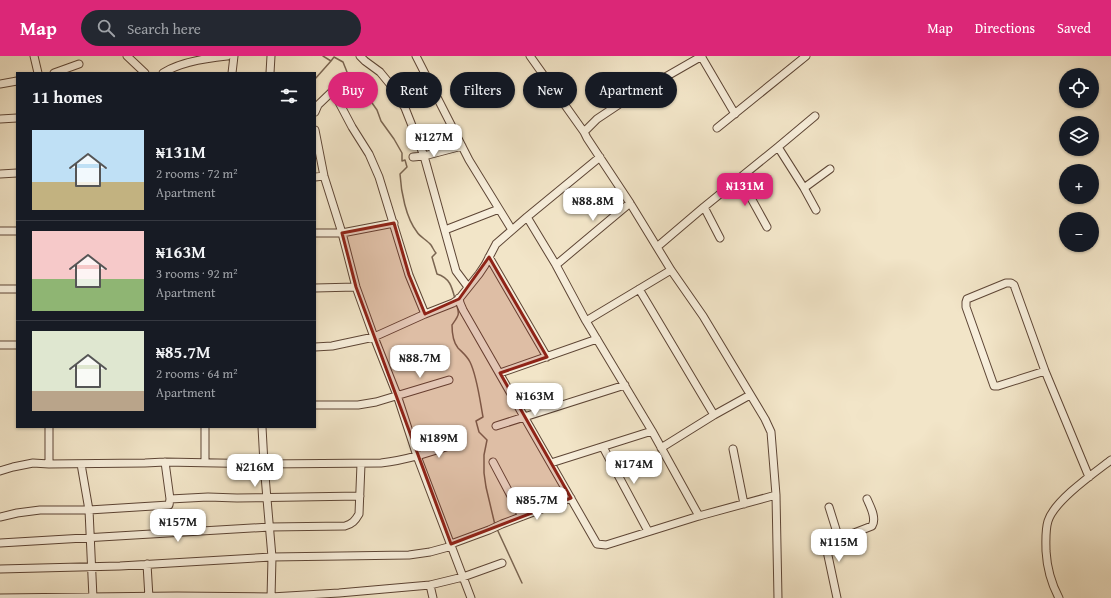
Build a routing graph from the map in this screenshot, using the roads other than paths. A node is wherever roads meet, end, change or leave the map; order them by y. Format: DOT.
graph roads {
  1 [pos="34,56"];
  2 [pos="128,56"];
  3 [pos="227,56"];
  4 [pos="234,56"];
  5 [pos="271,56"];
  6 [pos="360,56"];
  7 [pos="416,56"];
  8 [pos="530,56"];
  9 [pos="702,56"];
  10 [pos="806,56"];
  11 [pos="79,64"];
  12 [pos="38,72"];
  13 [pos="57,72"];
  14 [pos="144,72"];
  15 [pos="165,72"];
  16 [pos="232,72"];
  17 [pos="270,72"];
  18 [pos="16,81"];
  19 [pos="0,84"];
  20 [pos="328,96"];
  21 [pos="342,108"];
  22 [pos="316,110"];
  23 [pos="735,114"];
  24 [pos="815,116"];
  25 [pos="16,118"];
  26 [pos="0,119"];
  27 [pos="717,128"];
  28 [pos="584,132"];
  29 [pos="316,135"];
  30 [pos="462,146"];
  31 [pos="778,147"];
  32 [pos="424,156"];
  33 [pos="600,157"];
  34 [pos="413,158"];
  35 [pos="830,169"];
  36 [pos="16,173"];
  37 [pos="0,174"];
  38 [pos="324,176"];
  39 [pos="316,177"];
  40 [pos="740,178"];
  41 [pos="804,188"];
  42 [pos="630,203"];
  43 [pos="704,207"];
  44 [pos="499,209"];
  45 [pos="816,210"];
  46 [pos="527,217"];
  47 [pos="394,223"];
  48 [pos="767,226"];
  49 [pos="445,230"];
  50 [pos="512,230"];
  51 [pos="0,231"];
  52 [pos="16,231"];
  53 [pos="316,233"];
  54 [pos="342,233"];
  55 [pos="720,238"];
  56 [pos="657,247"];
  57 [pos="489,257"];
  58 [pos="556,265"];
  59 [pos="671,270"];
  60 [pos="356,287"];
  61 [pos="468,287"];
  62 [pos="316,288"];
  63 [pos="0,289"];
  64 [pos="16,289"];
  65 [pos="639,289"];
  66 [pos="457,300"];
  67 [pos="425,314"];
  68 [pos="586,321"];
  69 [pos="374,337"];
  70 [pos="597,339"];
  71 [pos="0,345"];
  72 [pos="16,345"];
  73 [pos="316,347"];
  74 [pos="547,357"];
  75 [pos="1044,371"];
  76 [pos="500,373"];
  77 [pos="449,380"];
  78 [pos="625,385"];
  79 [pos="750,395"];
  80 [pos="397,396"];
  81 [pos="316,405"];
  82 [pos="714,415"];
  83 [pos="524,417"];
  84 [pos="496,426"];
  85 [pos="49,428"];
  86 [pos="206,428"];
  87 [pos="262,428"];
  88 [pos="652,431"];
  89 [pos="455,444"];
  90 [pos="602,447"];
  91 [pos="661,448"];
  92 [pos="733,449"];
  93 [pos="418,456"];
  94 [pos="1111,460"];
  95 [pos="165,462"];
  96 [pos="206,462"];
  97 [pos="493,462"];
  98 [pos="550,463"];
  99 [pos="49,464"];
  100 [pos="81,464"];
  101 [pos="264,464"];
  102 [pos="361,464"];
  103 [pos="0,472"];
  104 [pos="1089,477"];
  105 [pos="776,495"];
  106 [pos="360,496"];
  107 [pos="267,498"];
  108 [pos="571,498"];
  109 [pos="170,499"];
  110 [pos="867,499"];
  111 [pos="744,504"];
  112 [pos="829,507"];
  113 [pos="89,510"];
  114 [pos="523,516"];
  115 [pos="699,516"];
  116 [pos="0,517"];
  117 [pos="270,527"];
  118 [pos="648,531"];
  119 [pos="91,538"];
  120 [pos="839,539"];
  121 [pos="0,543"];
  122 [pos="452,545"];
  123 [pos="272,557"];
  124 [pos="147,564"];
  125 [pos="502,564"];
  126 [pos="91,566"];
  127 [pos="0,569"];
  128 [pos="464,577"];
  129 [pos="430,585"];
  130 [pos="340,596"];
  131 [pos="93,597"];
  132 [pos="0,598"];
  133 [pos="149,598"];
  134 [pos="271,598"];
  135 [pos="433,598"];
  136 [pos="471,598"];
  137 [pos="778,598"];
  138 [pos="837,598"];
  139 [pos="1059,598"];
  1 -- 12 [label="street"];
  2 -- 14 [label="street"];
  3 -- 15 [label="street"];
  4 -- 16 [label="street"];
  5 -- 17 [label="street"];
  6 -- 32 [label="street"];
  7 -- 30 [label="street"];
  8 -- 28 [label="street"];
  9 -- 23 [label="street"];
  9 -- 28 [label="street"];
  10 -- 23 [label="street"];
  11 -- 13 [label="street"];
  18 -- 19 [label="street"];
  20 -- 22 [label="street"];
  21 -- 47 [label="street"];
  23 -- 27 [label="street"];
  24 -- 31 [label="street"];
  25 -- 26 [label="street"];
  28 -- 33 [label="street"];
  29 -- 38 [label="street"];
  30 -- 32 [label="street"];
  30 -- 44 [label="street"];
  31 -- 40 [label="street"];
  31 -- 41 [label="street"];
  32 -- 34 [label="street"];
  32 -- 49 [label="street"];
  33 -- 42 [label="street"];
  33 -- 46 [label="street"];
  35 -- 41 [label="street"];
  36 -- 37 [label="street"];
  38 -- 39 [label="street"];
  38 -- 54 [label="street"];
  40 -- 43 [label="street"];
  40 -- 48 [label="street"];
  41 -- 45 [label="street"];
  42 -- 56 [label="street"];
  42 -- 58 [label="street"];
  43 -- 55 [label="street"];
  43 -- 56 [label="street"];
  44 -- 49 [label="street"];
  44 -- 50 [label="street"];
  46 -- 50 [label="street"];
  46 -- 58 [label="street"];
  47 -- 54 [label="street"];
  47 -- 67 [label="street"];
  49 -- 61 [label="street"];
  50 -- 57 [label="street"];
  51 -- 52 [label="street"];
  53 -- 54 [label="street"];
  54 -- 60 [label="street"];
  56 -- 59 [label="street"];
  57 -- 61 [label="street"];
  57 -- 74 [label="street"];
  58 -- 68 [label="street"];
  59 -- 65 [label="street"];
  59 -- 79 [label="street"];
  60 -- 62 [label="street"];
  60 -- 69 [label="street"];
  61 -- 66 [label="street"];
  63 -- 64 [label="street"];
  65 -- 68 [label="street"];
  65 -- 82 [label="street"];
  66 -- 67 [label="street"];
  66 -- 76 [label="street"];
  67 -- 69 [label="street"];
  68 -- 70 [label="street"];
  69 -- 73 [label="street"];
  69 -- 80 [label="street"];
  70 -- 74 [label="street"];
  70 -- 78 [label="street"];
  71 -- 72 [label="street"];
  74 -- 76 [label="street"];
  75 -- 75 [label="street"];
  75 -- 104 [label="street"];
  76 -- 83 [label="street"];
  77 -- 80 [label="street"];
  78 -- 83 [label="street"];
  78 -- 88 [label="street"];
  79 -- 82 [label="street"];
  79 -- 105 [label="street"];
  80 -- 81 [label="street"];
  80 -- 93 [label="street"];
  82 -- 91 [label="street"];
  83 -- 84 [label="street"];
  83 -- 98 [label="street"];
  85 -- 99 [label="street"];
  86 -- 96 [label="street"];
  87 -- 101 [label="street"];
  88 -- 90 [label="street"];
  88 -- 91 [label="street"];
  89 -- 93 [label="street"];
  90 -- 98 [label="street"];
  90 -- 118 [label="street"];
  91 -- 115 [label="street"];
  92 -- 111 [label="street"];
  93 -- 102 [label="street"];
  93 -- 122 [label="street"];
  94 -- 104 [label="street"];
  95 -- 96 [label="street"];
  95 -- 100 [label="street"];
  95 -- 109 [label="street"];
  96 -- 101 [label="street"];
  97 -- 114 [label="street"];
  98 -- 108 [label="street"];
  99 -- 100 [label="street"];
  99 -- 103 [label="street"];
  100 -- 113 [label="street"];
  101 -- 102 [label="street"];
  101 -- 107 [label="street"];
  102 -- 106 [label="street"];
  104 -- 139 [label="street"];
  105 -- 111 [label="street"];
  105 -- 137 [label="street"];
  106 -- 107 [label="street"];
  106 -- 117 [label="street"];
  107 -- 109 [label="street"];
  107 -- 117 [label="street"];
  108 -- 114 [label="street"];
  108 -- 118 [label="street"];
  109 -- 113 [label="street"];
  110 -- 120 [label="street"];
  111 -- 115 [label="street"];
  112 -- 120 [label="street"];
  113 -- 116 [label="street"];
  113 -- 119 [label="street"];
  114 -- 122 [label="street"];
  115 -- 118 [label="street"];
  117 -- 119 [label="street"];
  117 -- 123 [label="street"];
  119 -- 121 [label="street"];
  119 -- 126 [label="street"];
  120 -- 138 [label="street"];
  122 -- 123 [label="street"];
  122 -- 128 [label="street"];
  123 -- 124 [label="street"];
  123 -- 134 [label="street"];
  124 -- 126 [label="street"];
  124 -- 133 [label="street"];
  125 -- 128 [label="street"];
  126 -- 127 [label="street"];
  126 -- 131 [label="street"];
  128 -- 129 [label="street"];
  128 -- 136 [label="street"];
  129 -- 130 [label="street"];
  129 -- 135 [label="street"];
  130 -- 134 [label="street"];
  131 -- 132 [label="street"];
  131 -- 133 [label="street"];
  133 -- 134 [label="street"];
}
